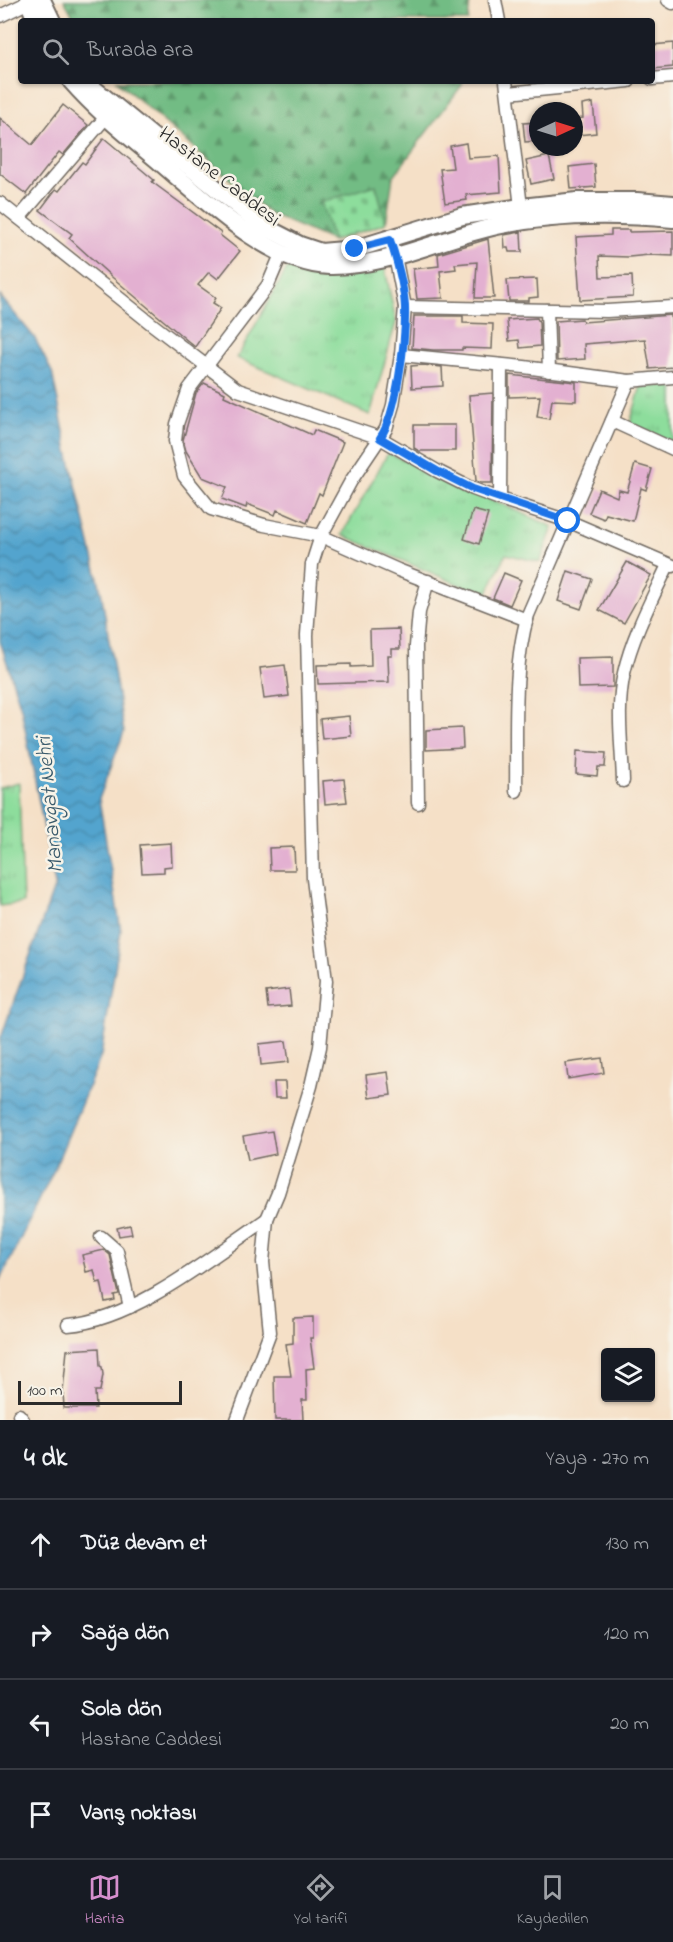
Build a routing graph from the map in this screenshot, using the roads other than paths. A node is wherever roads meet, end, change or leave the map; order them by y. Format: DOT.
graph roads {
  1 [pos="33,0"];
  2 [pos="496,0"];
  3 [pos="668,0"];
  4 [pos="673,3"];
  5 [pos="0,16"];
  6 [pos="36,18"];
  7 [pos="49,18"];
  8 [pos="499,18"];
  9 [pos="673,76"];
  10 [pos="655,79"];
  11 [pos="74,84"];
  12 [pos="90,84"];
  13 [pos="568,84"];
  14 [pos="507,87"];
  15 [pos="106,117"];
  16 [pos="0,203"];
  17 [pos="673,204"];
  18 [pos="521,207"];
  19 [pos="19,218"];
  20 [pos="673,219"];
  21 [pos="392,248"];
  22 [pos="282,252"];
  23 [pos="673,307"];
  24 [pos="405,308"];
  25 [pos="547,310"];
  26 [pos="401,355"];
  27 [pos="501,365"];
  28 [pos="206,367"];
  29 [pos="549,371"];
  30 [pos="673,376"];
  31 [pos="628,381"];
  32 [pos="612,422"];
  33 [pos="380,438"];
  34 [pos="673,449"];
  35 [pos="500,499"];
  36 [pos="568,521"];
  37 [pos="321,536"];
  38 [pos="671,566"];
  39 [pos="428,581"];
  40 [pos="527,620"];
  41 [pos="623,781"];
  42 [pos="516,791"];
  43 [pos="418,802"];
  44 [pos="267,1219"];
  45 [pos="101,1237"];
  46 [pos="130,1307"];
  47 [pos="68,1325"];
  48 [pos="237,1420"];
  1 -- 5 [label="street"];
  1 -- 6 [label="main road"];
  1 -- 7 [label="main road"];
  2 -- 8 [label="street"];
  3 -- 4 [label="street"];
  9 -- 10 [label="street"];
  11 -- 15 [label="main road, Hastane Caddesi"];
  12 -- 21 [label="main road, Hastane Caddesi"];
  13 -- 14 [label="street"];
  14 -- 18 [label="street"];
  15 -- 19 [label="street"];
  15 -- 22 [label="main road, Hastane Caddesi"];
  16 -- 19 [label="street"];
  17 -- 18 [label="main road"];
  18 -- 21 [label="main road"];
  19 -- 28 [label="street"];
  20 -- 21 [label="main road"];
  21 -- 22 [label="main road, Hastane Caddesi"];
  21 -- 24 [label="street"];
  22 -- 28 [label="street"];
  23 -- 25 [label="street"];
  24 -- 25 [label="street"];
  24 -- 26 [label="street"];
  25 -- 29 [label="street"];
  26 -- 27 [label="street"];
  26 -- 33 [label="street"];
  27 -- 29 [label="street"];
  27 -- 35 [label="street"];
  28 -- 33 [label="street"];
  28 -- 37 [label="street"];
  29 -- 31 [label="street"];
  30 -- 31 [label="street"];
  31 -- 32 [label="street"];
  32 -- 34 [label="street"];
  32 -- 36 [label="street"];
  33 -- 35 [label="street"];
  33 -- 37 [label="street"];
  35 -- 36 [label="street"];
  36 -- 38 [label="street"];
  36 -- 40 [label="street"];
  37 -- 39 [label="street"];
  37 -- 44 [label="street"];
  38 -- 41 [label="street"];
  39 -- 40 [label="street"];
  39 -- 43 [label="street"];
  40 -- 42 [label="street"];
  44 -- 46 [label="street"];
  44 -- 48 [label="street"];
  45 -- 46 [label="street"];
  46 -- 47 [label="street"];
}
